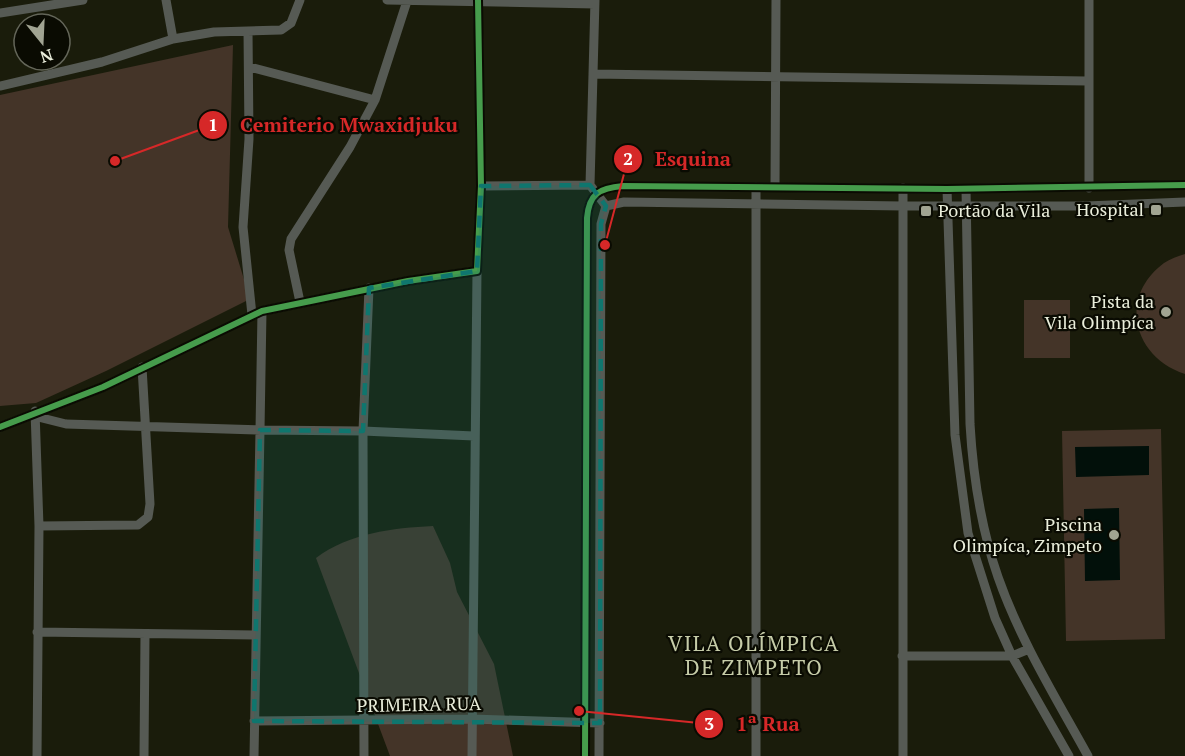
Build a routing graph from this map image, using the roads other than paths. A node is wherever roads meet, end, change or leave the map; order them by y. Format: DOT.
graph roads {
  1 [pos="82,0"];
  2 [pos="166,0"];
  3 [pos="300,0"];
  4 [pos="387,0"];
  5 [pos="776,0"];
  6 [pos="1089,0"];
  7 [pos="407,1"];
  8 [pos="478,2"];
  9 [pos="595,2"];
  10 [pos="0,13"];
  11 [pos="248,31"];
  12 [pos="173,39"];
  13 [pos="250,67"];
  14 [pos="593,74"];
  15 [pos="777,78"];
  16 [pos="1088,81"];
  17 [pos="0,86"];
  18 [pos="375,100"];
  19 [pos="1185,185"];
  20 [pos="481,186"];
  21 [pos="756,187"];
  22 [pos="775,187"];
  23 [pos="903,188"];
  24 [pos="1089,188"];
  25 [pos="593,189"];
  26 [pos="947,189"];
  27 [pos="966,189"];
  28 [pos="1185,202"];
  29 [pos="757,205"];
  30 [pos="606,206"];
  31 [pos="903,206"];
  32 [pos="948,206"];
  33 [pos="966,206"];
  34 [pos="477,271"];
  35 [pos="369,288"];
  36 [pos="300,302"];
  37 [pos="262,311"];
  38 [pos="252,315"];
  39 [pos="142,367"];
  40 [pos="34,413"];
  41 [pos="0,427"];
  42 [pos="147,428"];
  43 [pos="260,430"];
  44 [pos="363,431"];
  45 [pos="474,435"];
  46 [pos="39,525"];
  47 [pos="37,632"];
  48 [pos="145,634"];
  49 [pos="255,635"];
  50 [pos="1029,649"];
  51 [pos="902,656"];
  52 [pos="1012,656"];
  53 [pos="472,719"];
  54 [pos="254,721"];
  55 [pos="364,722"];
  56 [pos="585,723"];
  57 [pos="600,723"];
  58 [pos="37,756"];
  59 [pos="144,756"];
  60 [pos="254,756"];
  61 [pos="364,756"];
  62 [pos="472,756"];
  63 [pos="585,756"];
  64 [pos="599,756"];
  65 [pos="756,756"];
  66 [pos="903,756"];
  67 [pos="1070,756"];
  68 [pos="1088,756"];
  1 -- 10 [label="street"];
  2 -- 12 [label="street"];
  3 -- 11 [label="street"];
  4 -- 7 [label="street"];
  5 -- 15 [label="street"];
  6 -- 16 [label="street"];
  7 -- 8 [label="street"];
  7 -- 18 [label="street"];
  8 -- 9 [label="street"];
  8 -- 20 [label="street"];
  9 -- 14 [label="street"];
  11 -- 12 [label="street"];
  11 -- 13 [label="street"];
  12 -- 17 [label="street"];
  13 -- 18 [label="street"];
  13 -- 38 [label="street"];
  14 -- 15 [label="street"];
  14 -- 25 [label="street"];
  15 -- 16 [label="street"];
  15 -- 22 [label="street"];
  16 -- 24 [label="street"];
  18 -- 36 [label="street"];
  19 -- 24 [label="street"];
  20 -- 25 [label="street"];
  20 -- 34 [label="street"];
  21 -- 22 [label="street"];
  21 -- 25 [label="street"];
  21 -- 29 [label="street"];
  22 -- 23 [label="street"];
  23 -- 26 [label="street"];
  23 -- 31 [label="street"];
  24 -- 27 [label="street"];
  25 -- 30 [label="street"];
  25 -- 56 [label="street"];
  26 -- 27 [label="street"];
  26 -- 32 [label="street"];
  27 -- 33 [label="street"];
  28 -- 33 [label="street"];
  29 -- 30 [label="street"];
  29 -- 31 [label="street"];
  29 -- 65 [label="street"];
  30 -- 57 [label="street"];
  31 -- 32 [label="street"];
  31 -- 51 [label="street"];
  32 -- 33 [label="street"];
  32 -- 52 [label="street"];
  33 -- 50 [label="street"];
  34 -- 35 [label="street"];
  34 -- 45 [label="street"];
  35 -- 36 [label="street"];
  35 -- 44 [label="street"];
  36 -- 37 [label="street"];
  37 -- 38 [label="street"];
  37 -- 43 [label="street"];
  38 -- 39 [label="street"];
  39 -- 40 [label="street"];
  39 -- 42 [label="street"];
  40 -- 41 [label="street"];
  40 -- 42 [label="street"];
  40 -- 46 [label="street"];
  42 -- 43 [label="street"];
  42 -- 46 [label="street"];
  43 -- 44 [label="street"];
  43 -- 49 [label="street"];
  44 -- 45 [label="street"];
  44 -- 55 [label="street"];
  45 -- 53 [label="street"];
  46 -- 47 [label="street"];
  47 -- 48 [label="street"];
  47 -- 58 [label="street"];
  48 -- 49 [label="street"];
  48 -- 59 [label="street"];
  49 -- 54 [label="street"];
  50 -- 52 [label="street"];
  50 -- 68 [label="street"];
  51 -- 52 [label="street"];
  51 -- 66 [label="street"];
  52 -- 67 [label="street"];
  53 -- 55 [label="street, PRIMEIRA RUA"];
  53 -- 56 [label="street, PRIMEIRA RUA"];
  53 -- 62 [label="street"];
  54 -- 55 [label="street, PRIMEIRA RUA"];
  54 -- 60 [label="street"];
  55 -- 61 [label="street"];
  56 -- 57 [label="street, PRIMEIRA RUA"];
  56 -- 63 [label="street"];
  57 -- 64 [label="street"];
}
